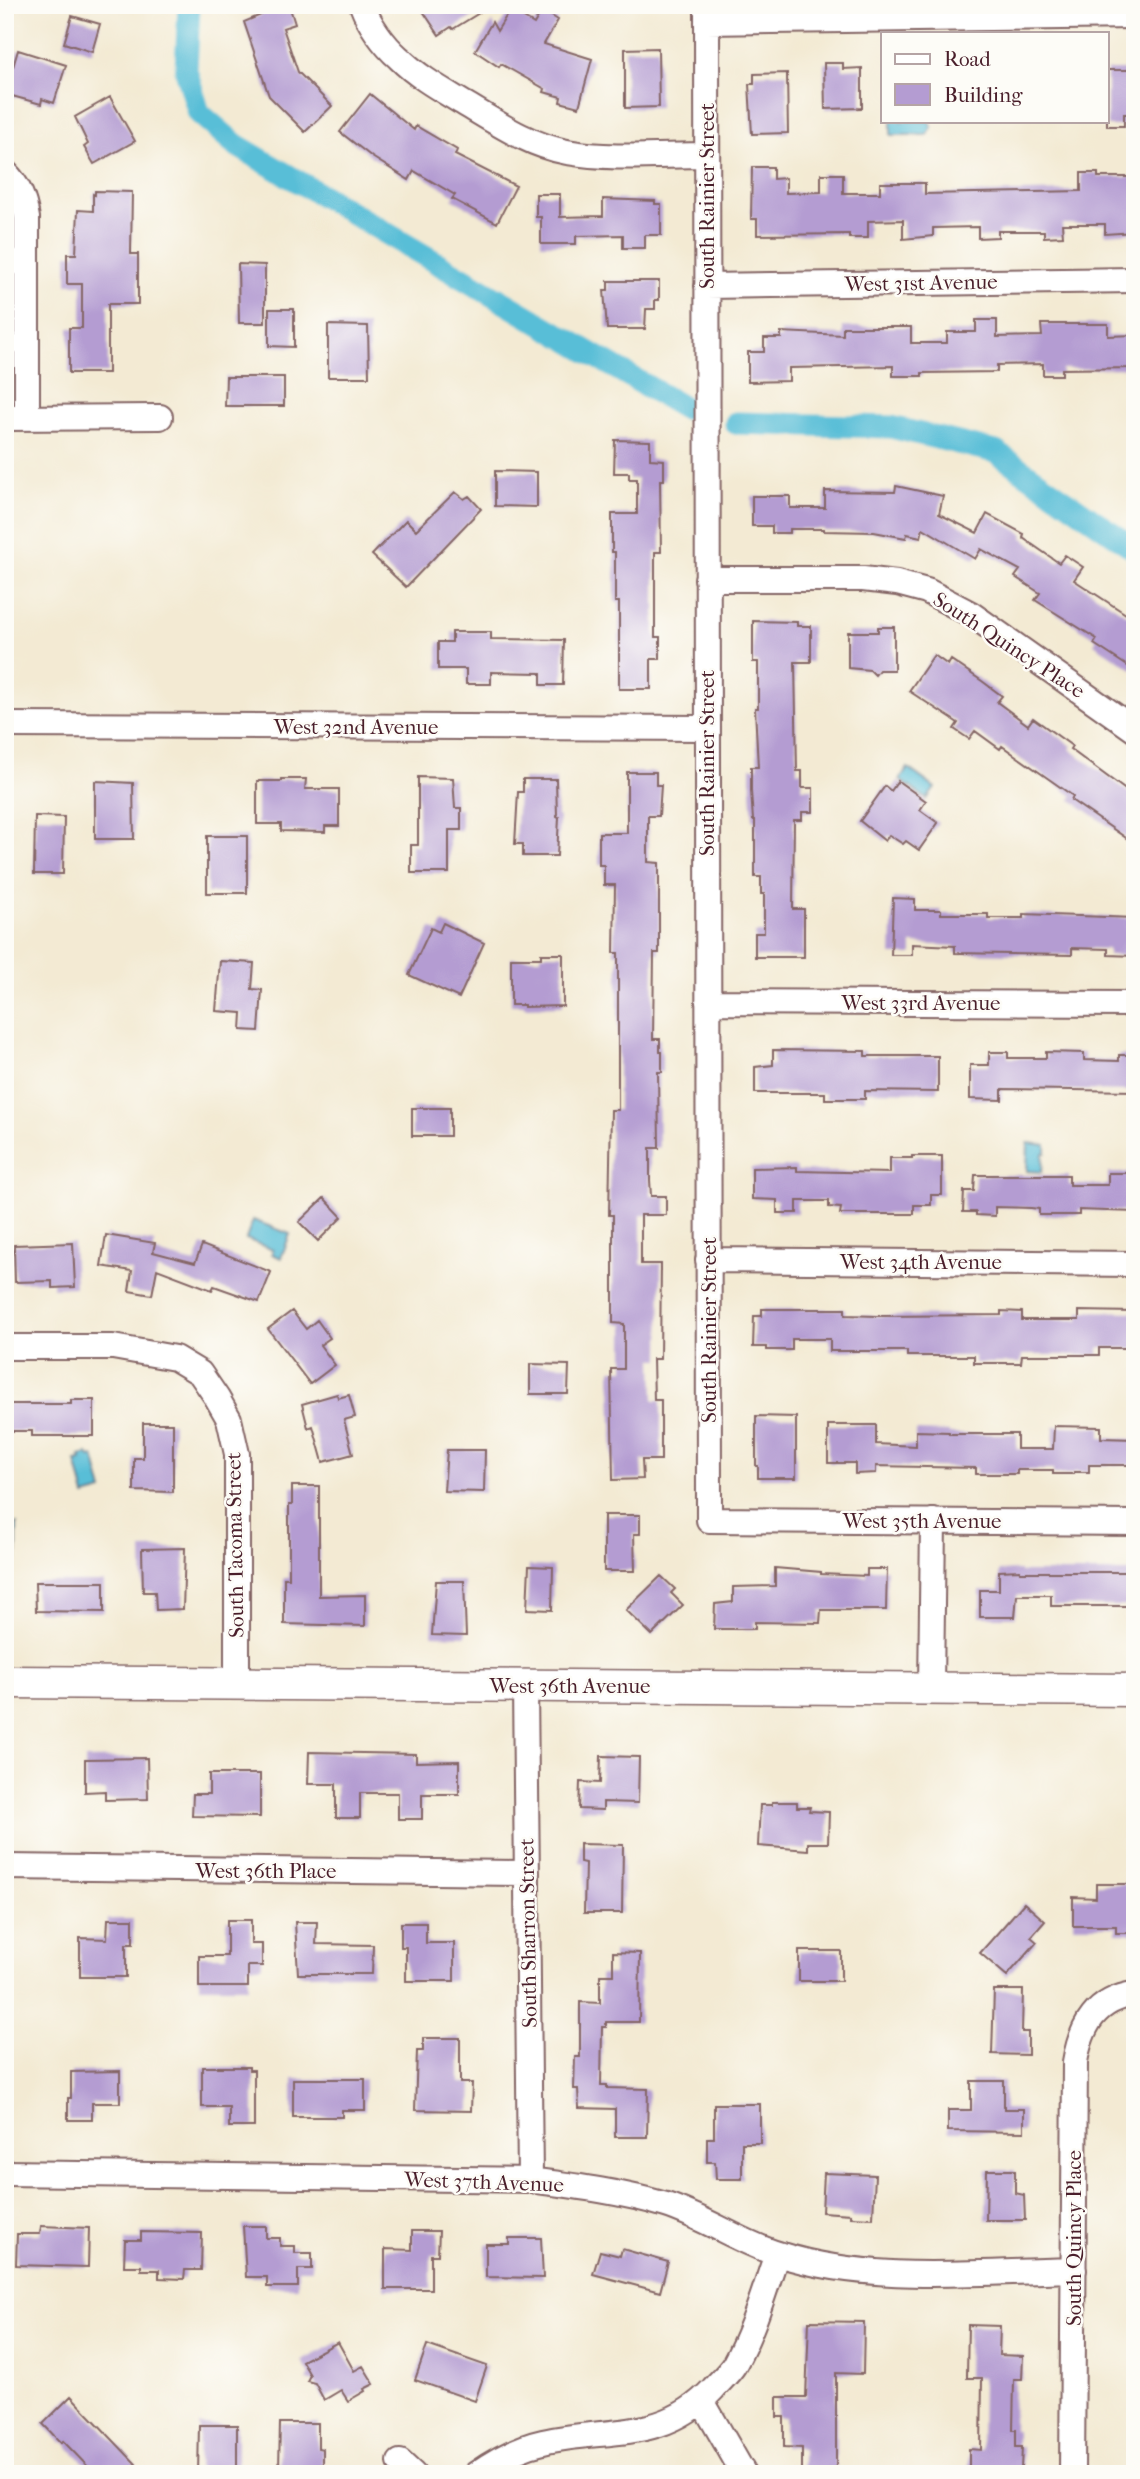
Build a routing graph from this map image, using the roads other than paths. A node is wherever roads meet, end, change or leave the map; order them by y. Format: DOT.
graph roads {
  1 [pos="362,5"];
  2 [pos="966,12"];
  3 [pos="707,14"];
  4 [pos="1135,16"];
  5 [pos="706,155"];
  6 [pos="5,172"];
  7 [pos="1135,280"];
  8 [pos="707,286"];
  9 [pos="16,418"];
  10 [pos="160,418"];
  11 [pos="707,579"];
  12 [pos="5,725"];
  13 [pos="707,727"];
  14 [pos="1135,730"];
  15 [pos="708,1002"];
  16 [pos="1135,1004"];
  17 [pos="708,1260"];
  18 [pos="1135,1264"];
  19 [pos="5,1347"];
  20 [pos="709,1520"];
  21 [pos="933,1521"];
  22 [pos="1135,1522"];
  23 [pos="5,1682"];
  24 [pos="237,1684"];
  25 [pos="525,1686"];
  26 [pos="931,1689"];
  27 [pos="1135,1690"];
  28 [pos="5,1867"];
  29 [pos="527,1873"];
  30 [pos="1135,1994"];
  31 [pos="5,2173"];
  32 [pos="530,2180"];
  33 [pos="777,2254"];
  34 [pos="1074,2270"];
  35 [pos="702,2401"];
  36 [pos="476,2474"];
  37 [pos="744,2474"];
  38 [pos="1072,2474"];
  1 -- 5 [label="street"];
  2 -- 3 [label="street"];
  2 -- 4 [label="street"];
  3 -- 5 [label="street, South Rainier Street"];
  5 -- 8 [label="street, South Rainier Street"];
  6 -- 9 [label="street"];
  7 -- 8 [label="street, West 31st Avenue"];
  8 -- 11 [label="street, South Rainier Street"];
  9 -- 10 [label="street"];
  11 -- 13 [label="street, South Rainier Street"];
  11 -- 14 [label="street, South Quincy Place"];
  12 -- 13 [label="street, West 32nd Avenue"];
  13 -- 15 [label="street, South Rainier Street"];
  15 -- 16 [label="street, West 33rd Avenue"];
  15 -- 17 [label="street, South Rainier Street"];
  17 -- 18 [label="street, West 34th Avenue"];
  17 -- 20 [label="street, South Rainier Street"];
  19 -- 24 [label="street, South Tacoma Street"];
  20 -- 21 [label="street, West 35th Avenue"];
  21 -- 22 [label="street, West 35th Avenue"];
  21 -- 26 [label="street"];
  23 -- 24 [label="street, West 36th Avenue"];
  24 -- 25 [label="street, West 36th Avenue"];
  25 -- 26 [label="street, West 36th Avenue"];
  25 -- 29 [label="street, South Sharron Street"];
  26 -- 27 [label="street, West 36th Avenue"];
  28 -- 29 [label="street, West 36th Place"];
  29 -- 32 [label="street, South Sharron Street"];
  30 -- 34 [label="street, South Quincy Place"];
  31 -- 32 [label="street, West 37th Avenue"];
  32 -- 33 [label="street, West 37th Avenue"];
  33 -- 34 [label="street, West 37th Avenue"];
  33 -- 35 [label="street"];
  34 -- 38 [label="street, South Quincy Place"];
  35 -- 36 [label="street"];
  35 -- 37 [label="street"];
}
